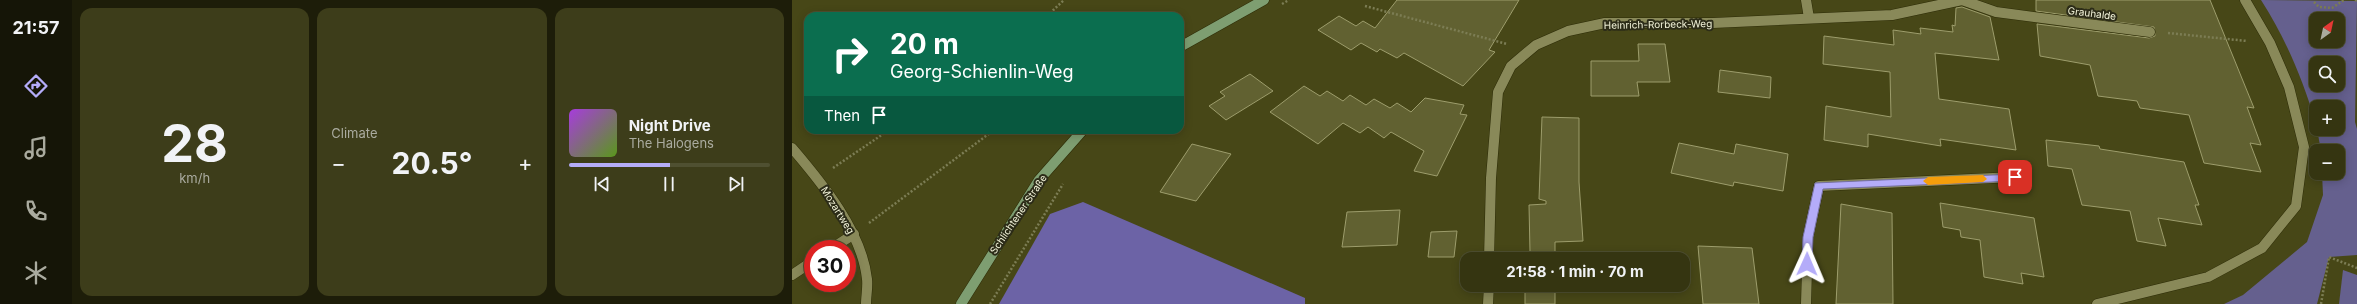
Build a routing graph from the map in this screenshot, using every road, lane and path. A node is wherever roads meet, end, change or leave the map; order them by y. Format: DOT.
graph roads {
  1 [pos="1064,0"];
  2 [pos="1264,0"];
  3 [pos="1806,0"];
  4 [pos="1962,0"];
  5 [pos="2245,0"];
  6 [pos="2344,0"];
  7 [pos="2314,2"];
  8 [pos="1365,6"];
  9 [pos="1051,12"];
  10 [pos="1809,18"];
  11 [pos="2150,32"];
  12 [pos="2270,43"];
  13 [pos="1184,45"];
  14 [pos="1517,61"];
  15 [pos="883,134"];
  16 [pos="989,134"];
  17 [pos="1079,134"];
  18 [pos="792,148"];
  19 [pos="2015,177"];
  20 [pos="818,178"];
  21 [pos="1065,181"];
  22 [pos="854,234"];
  23 [pos="845,240"];
  24 [pos="1489,252"];
  25 [pos="804,267"];
  26 [pos="2357,268"];
  27 [pos="792,275"];
  28 [pos="1488,292"];
  29 [pos="866,304"];
  30 [pos="961,304"];
  31 [pos="990,304"];
  32 [pos="1488,304"];
  33 [pos="1806,304"];
  34 [pos="2097,304"];
  35 [pos="2321,304"];
  1 -- 9 [label="path"];
  2 -- 13 [label="main road"];
  3 -- 10 [label="street"];
  4 -- 10 [label="street, Heinrich-Rorbeck-Weg"];
  4 -- 11 [label="street, Grauhalde"];
  5 -- 12 [label="street"];
  6 -- 7 [label="path"];
  8 -- 14 [label="path"];
  10 -- 14 [label="street, Heinrich-Rorbeck-Weg"];
  11 -- 12 [label="path"];
  12 -- 34 [label="street"];
  14 -- 24 [label="street, Heinrich-Rorbeck-Weg"];
  15 -- 20 [label="path"];
  16 -- 22 [label="path"];
  17 -- 30 [label="main road, Schlichtener Straße"];
  18 -- 20 [label="street, Mozartweg"];
  19 -- 33 [label="street"];
  20 -- 22 [label="street, Mozartweg"];
  21 -- 31 [label="path"];
  22 -- 23 [label="street"];
  22 -- 29 [label="street, Mozartweg"];
  25 -- 27 [label="street"];
  26 -- 35 [label="path"];
  28 -- 32 [label="street"];
}
